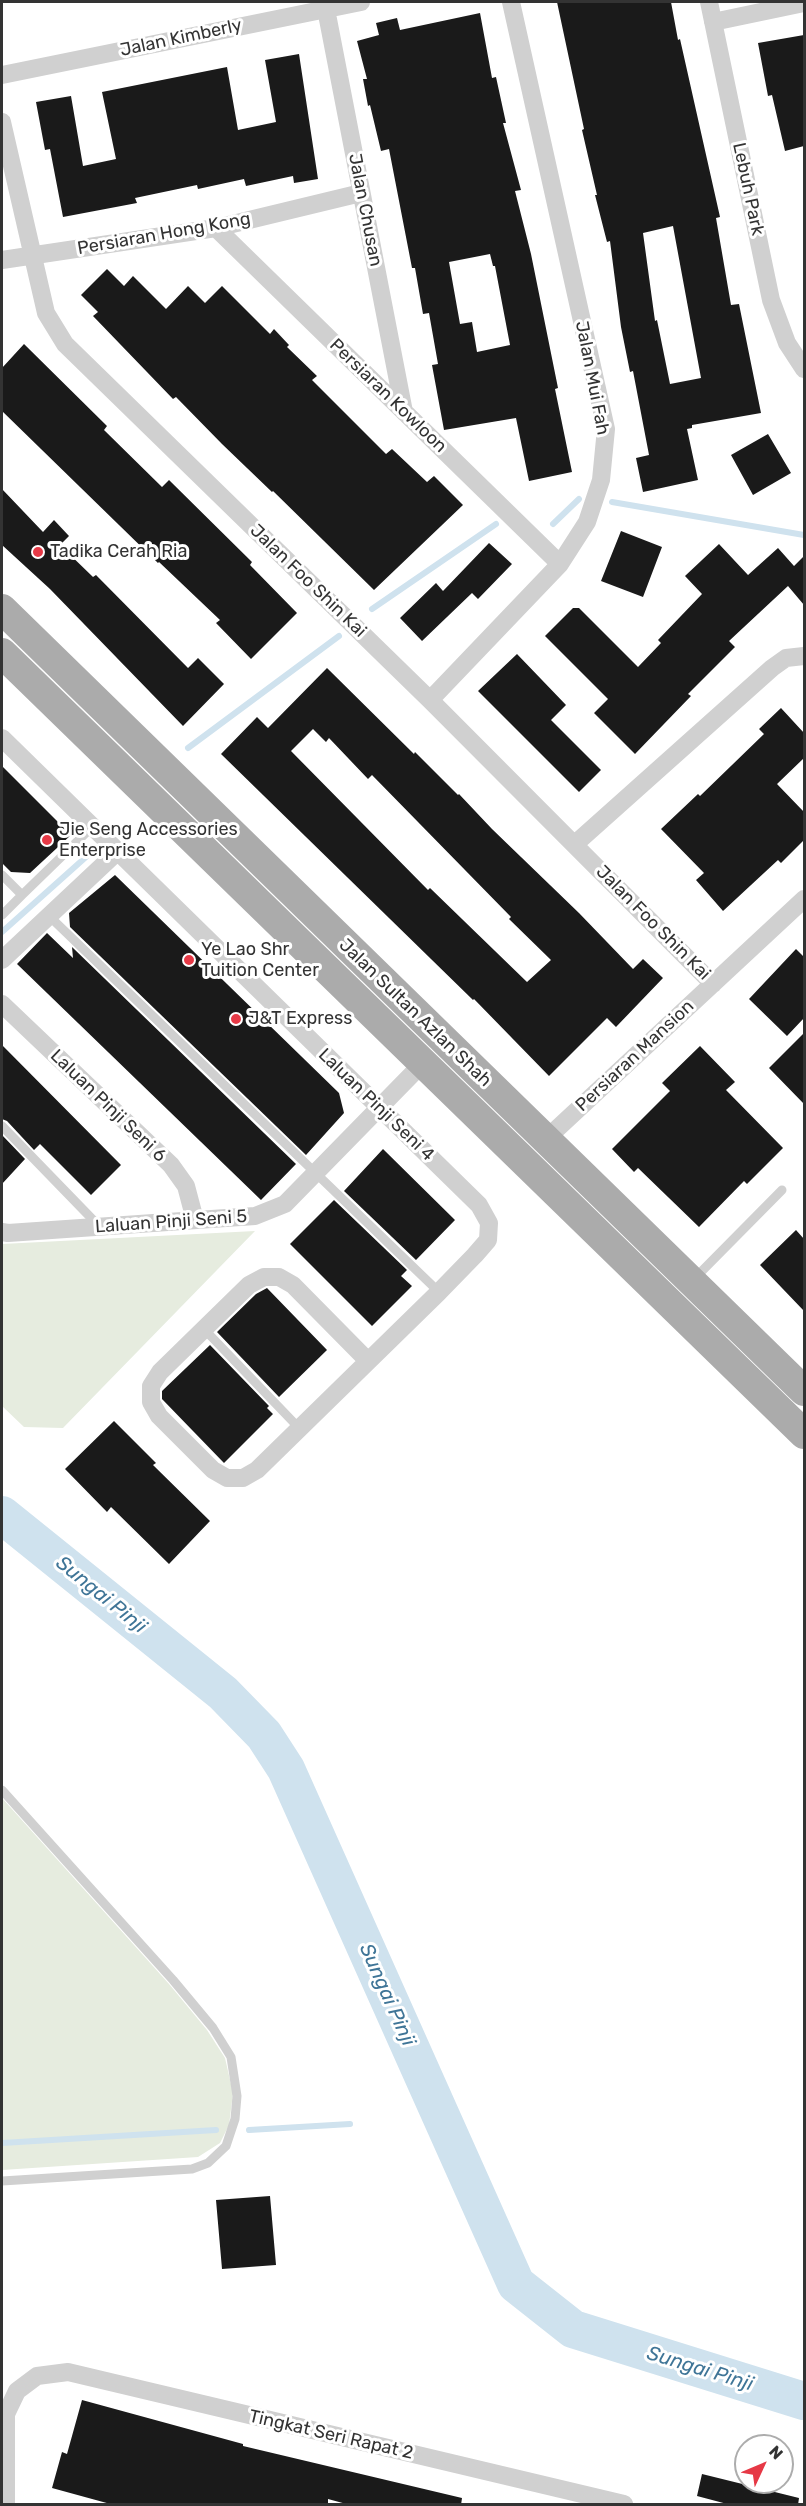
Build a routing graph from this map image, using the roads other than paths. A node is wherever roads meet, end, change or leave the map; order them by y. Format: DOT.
graph roads {
  1 [pos="361,2"];
  2 [pos="511,2"];
  3 [pos="709,2"];
  4 [pos="804,3"];
  5 [pos="326,9"];
  6 [pos="713,22"];
  7 [pos="2,75"];
  8 [pos="2,122"];
  9 [pos="361,193"];
  10 [pos="216,228"];
  11 [pos="32,255"];
  12 [pos="2,260"];
  13 [pos="804,369"];
  14 [pos="404,412"];
  15 [pos="560,564"];
  16 [pos="2,609"];
  17 [pos="2,653"];
  18 [pos="804,656"];
  19 [pos="430,700"];
  20 [pos="2,738"];
  21 [pos="92,827"];
  22 [pos="575,844"];
  23 [pos="244,847"];
  24 [pos="117,852"];
  25 [pos="2,875"];
  26 [pos="22,895"];
  27 [pos="803,904"];
  28 [pos="2,915"];
  29 [pos="48,915"];
  30 [pos="2,960"];
  31 [pos="713,984"];
  32 [pos="2,1004"];
  33 [pos="423,1063"];
  34 [pos="379,1107"];
  35 [pos="2,1126"];
  36 [pos="546,1139"];
  37 [pos="314,1173"];
  38 [pos="782,1190"];
  39 [pos="195,1220"];
  40 [pos="100,1227"];
  41 [pos="2,1232"];
  42 [pos="691,1282"];
  43 [pos="439,1292"];
  44 [pos="204,1329"];
  45 [pos="368,1361"];
  46 [pos="804,1391"];
  47 [pos="299,1428"];
  48 [pos="804,1434"];
  49 [pos="2,1790"];
  50 [pos="2,2181"];
  51 [pos="6,2505"];
  52 [pos="624,2505"];
  1 -- 5 [label="street, Jalan Kimberly"];
  2 -- 15 [label="street, Jalan Mui Fah"];
  3 -- 6 [label="street, Lebuh Park"];
  4 -- 6 [label="street"];
  5 -- 7 [label="street, Jalan Kimberly"];
  5 -- 9 [label="street, Jalan Chusan"];
  6 -- 13 [label="street, Lebuh Park"];
  8 -- 11 [label="street, Jalan Foo Shin Kai"];
  9 -- 10 [label="street, Persiaran Hong Kong"];
  9 -- 14 [label="street, Jalan Chusan"];
  10 -- 11 [label="street, Persiaran Hong Kong"];
  10 -- 14 [label="street, Persiaran Kowloon"];
  11 -- 12 [label="street, Persiaran Hong Kong"];
  11 -- 19 [label="street, Jalan Foo Shin Kai"];
  14 -- 15 [label="street, Persiaran Kowloon"];
  15 -- 19 [label="street, Jalan Mui Fah"];
  16 -- 23 [label="main road, Jalan Sultan Azlan Shah"];
  17 -- 33 [label="main road, Jalan Sultan Azlan Shah"];
  18 -- 22 [label="street"];
  19 -- 22 [label="street, Jalan Foo Shin Kai"];
  20 -- 21 [label="street, Laluan Pinji Seni 4"];
  21 -- 24 [label="street, Laluan Pinji Seni 4"];
  21 -- 26 [label="lane"];
  22 -- 31 [label="street, Jalan Foo Shin Kai"];
  23 -- 33 [label="main road"];
  23 -- 36 [label="main road, Jalan Sultan Azlan Shah"];
  24 -- 29 [label="street"];
  24 -- 34 [label="street, Laluan Pinji Seni 4"];
  25 -- 26 [label="lane"];
  26 -- 28 [label="lane"];
  27 -- 31 [label="street, Persiaran Mansion"];
  29 -- 30 [label="street"];
  29 -- 37 [label="lane"];
  31 -- 36 [label="street, Persiaran Mansion"];
  32 -- 39 [label="street, Laluan Pinji Seni 6"];
  33 -- 34 [label="street, Laluan Pinji Seni 5"];
  33 -- 48 [label="main road, Jalan Sultan Azlan Shah"];
  34 -- 37 [label="street, Laluan Pinji Seni 5"];
  34 -- 43 [label="street, Laluan Pinji Seni 4"];
  35 -- 40 [label="lane"];
  36 -- 42 [label="main road, Jalan Sultan Azlan Shah"];
  37 -- 39 [label="street, Laluan Pinji Seni 5"];
  37 -- 43 [label="lane"];
  38 -- 42 [label="lane"];
  39 -- 40 [label="street, Laluan Pinji Seni 5"];
  40 -- 41 [label="street, Laluan Pinji Seni 5"];
  42 -- 46 [label="main road, Jalan Sultan Azlan Shah"];
  43 -- 45 [label="street"];
  44 -- 45 [label="street"];
  44 -- 47 [label="lane"];
  44 -- 47 [label="street"];
  45 -- 47 [label="street"];
  49 -- 50 [label="lane"];
  51 -- 52 [label="street, Tingkat Seri Rapat 2"];
}
